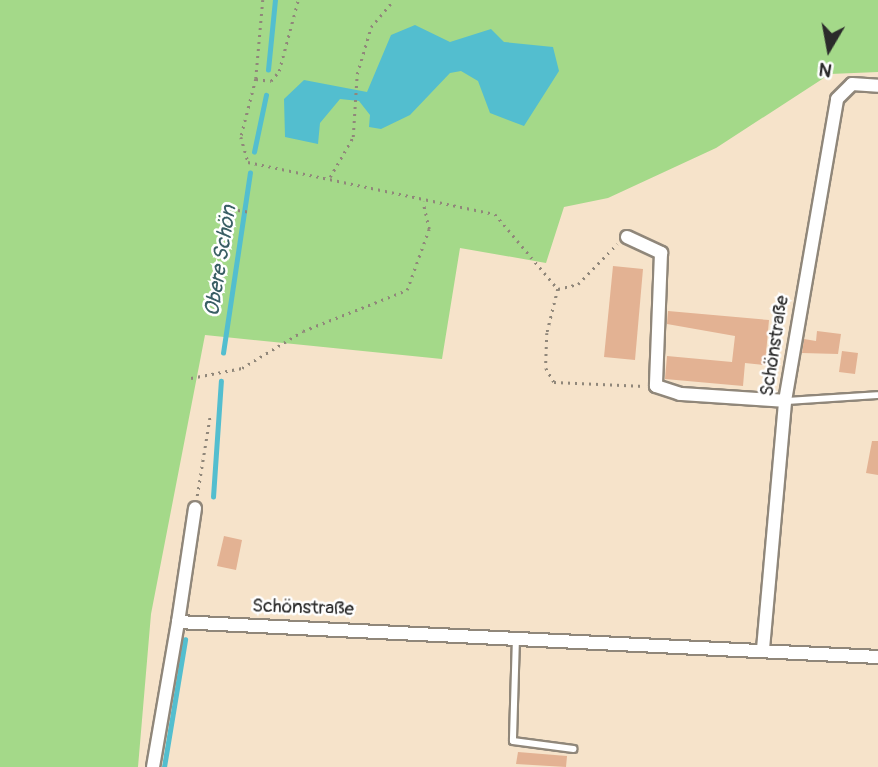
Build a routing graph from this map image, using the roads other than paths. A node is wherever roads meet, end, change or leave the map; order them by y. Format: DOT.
graph roads {
  1 [pos="878,86"];
  2 [pos="627,237"];
  3 [pos="878,395"];
  4 [pos="785,401"];
  5 [pos="195,508"];
  6 [pos="177,622"];
  7 [pos="516,635"];
  8 [pos="763,649"];
  9 [pos="878,657"];
  10 [pos="573,749"];
  11 [pos="153,767"];
  1 -- 4 [label="street, Schönstraße"];
  2 -- 4 [label="street"];
  3 -- 4 [label="lane"];
  4 -- 8 [label="street, Schönstraße"];
  5 -- 6 [label="street"];
  6 -- 7 [label="street, Schönstraße"];
  6 -- 11 [label="street"];
  7 -- 8 [label="street, Schönstraße"];
  7 -- 10 [label="lane"];
  8 -- 9 [label="street, Schönstraße"];
}
